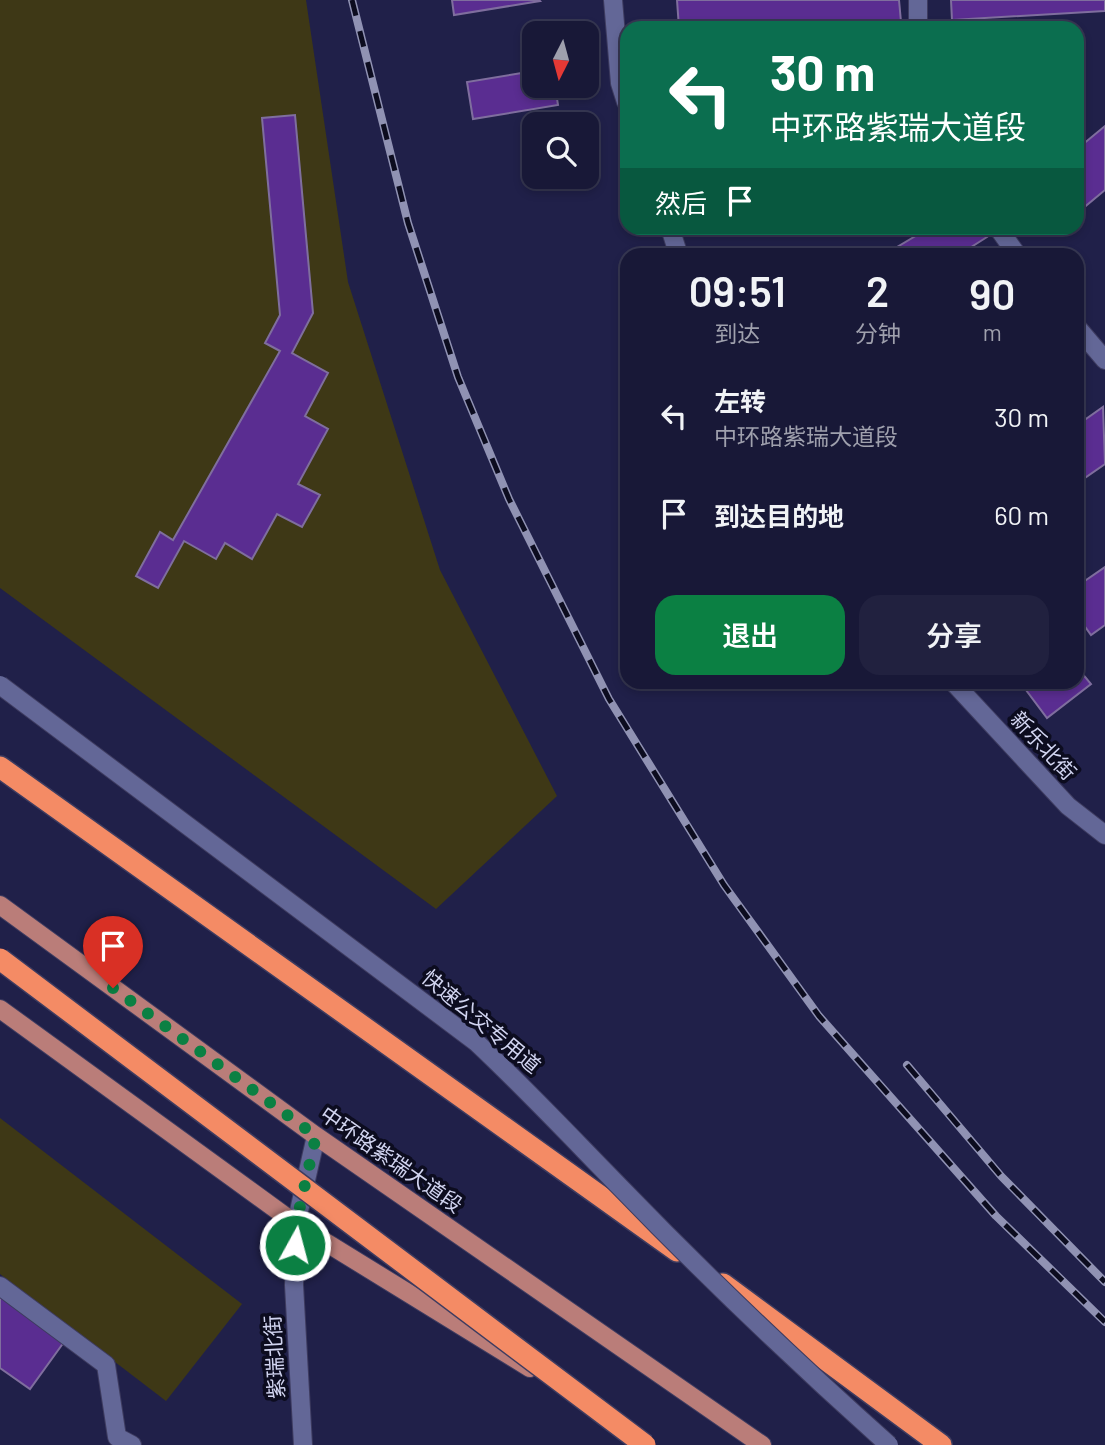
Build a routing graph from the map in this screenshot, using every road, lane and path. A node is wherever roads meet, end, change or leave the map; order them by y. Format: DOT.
graph roads {
  1 [pos="613,0"];
  2 [pos="918,0"];
  3 [pos="918,21"];
  4 [pos="620,83"];
  5 [pos="1084,335"];
  6 [pos="1105,360"];
  7 [pos="0,685"];
  8 [pos="959,689"];
  9 [pos="0,767"];
  10 [pos="1105,835"];
  11 [pos="0,905"];
  12 [pos="0,959"];
  13 [pos="0,1009"];
  14 [pos="316,1136"];
  15 [pos="296,1224"];
  16 [pos="0,1286"];
  17 [pos="132,1445"];
  18 [pos="303,1445"];
  19 [pos="645,1445"];
  20 [pos="654,1445"];
  21 [pos="762,1445"];
  22 [pos="889,1445"];
  23 [pos="941,1445"];
  1 -- 4 [label="street"];
  2 -- 3 [label="street"];
  5 -- 6 [label="street"];
  7 -- 22 [label="street, 快速公交专用道, bridge"];
  8 -- 10 [label="street, 新乐北街"];
  9 -- 23 [label="highway, bridge"];
  11 -- 14 [label="main road, 中环路紫瑞大道段"];
  12 -- 19 [label="highway, bridge"];
  13 -- 15 [label="main road"];
  14 -- 15 [label="street, 紫瑞北街"];
  14 -- 21 [label="main road, 中环路紫瑞大道段"];
  15 -- 18 [label="street, 紫瑞北街"];
  15 -- 20 [label="main road"];
  16 -- 17 [label="street"];
}
